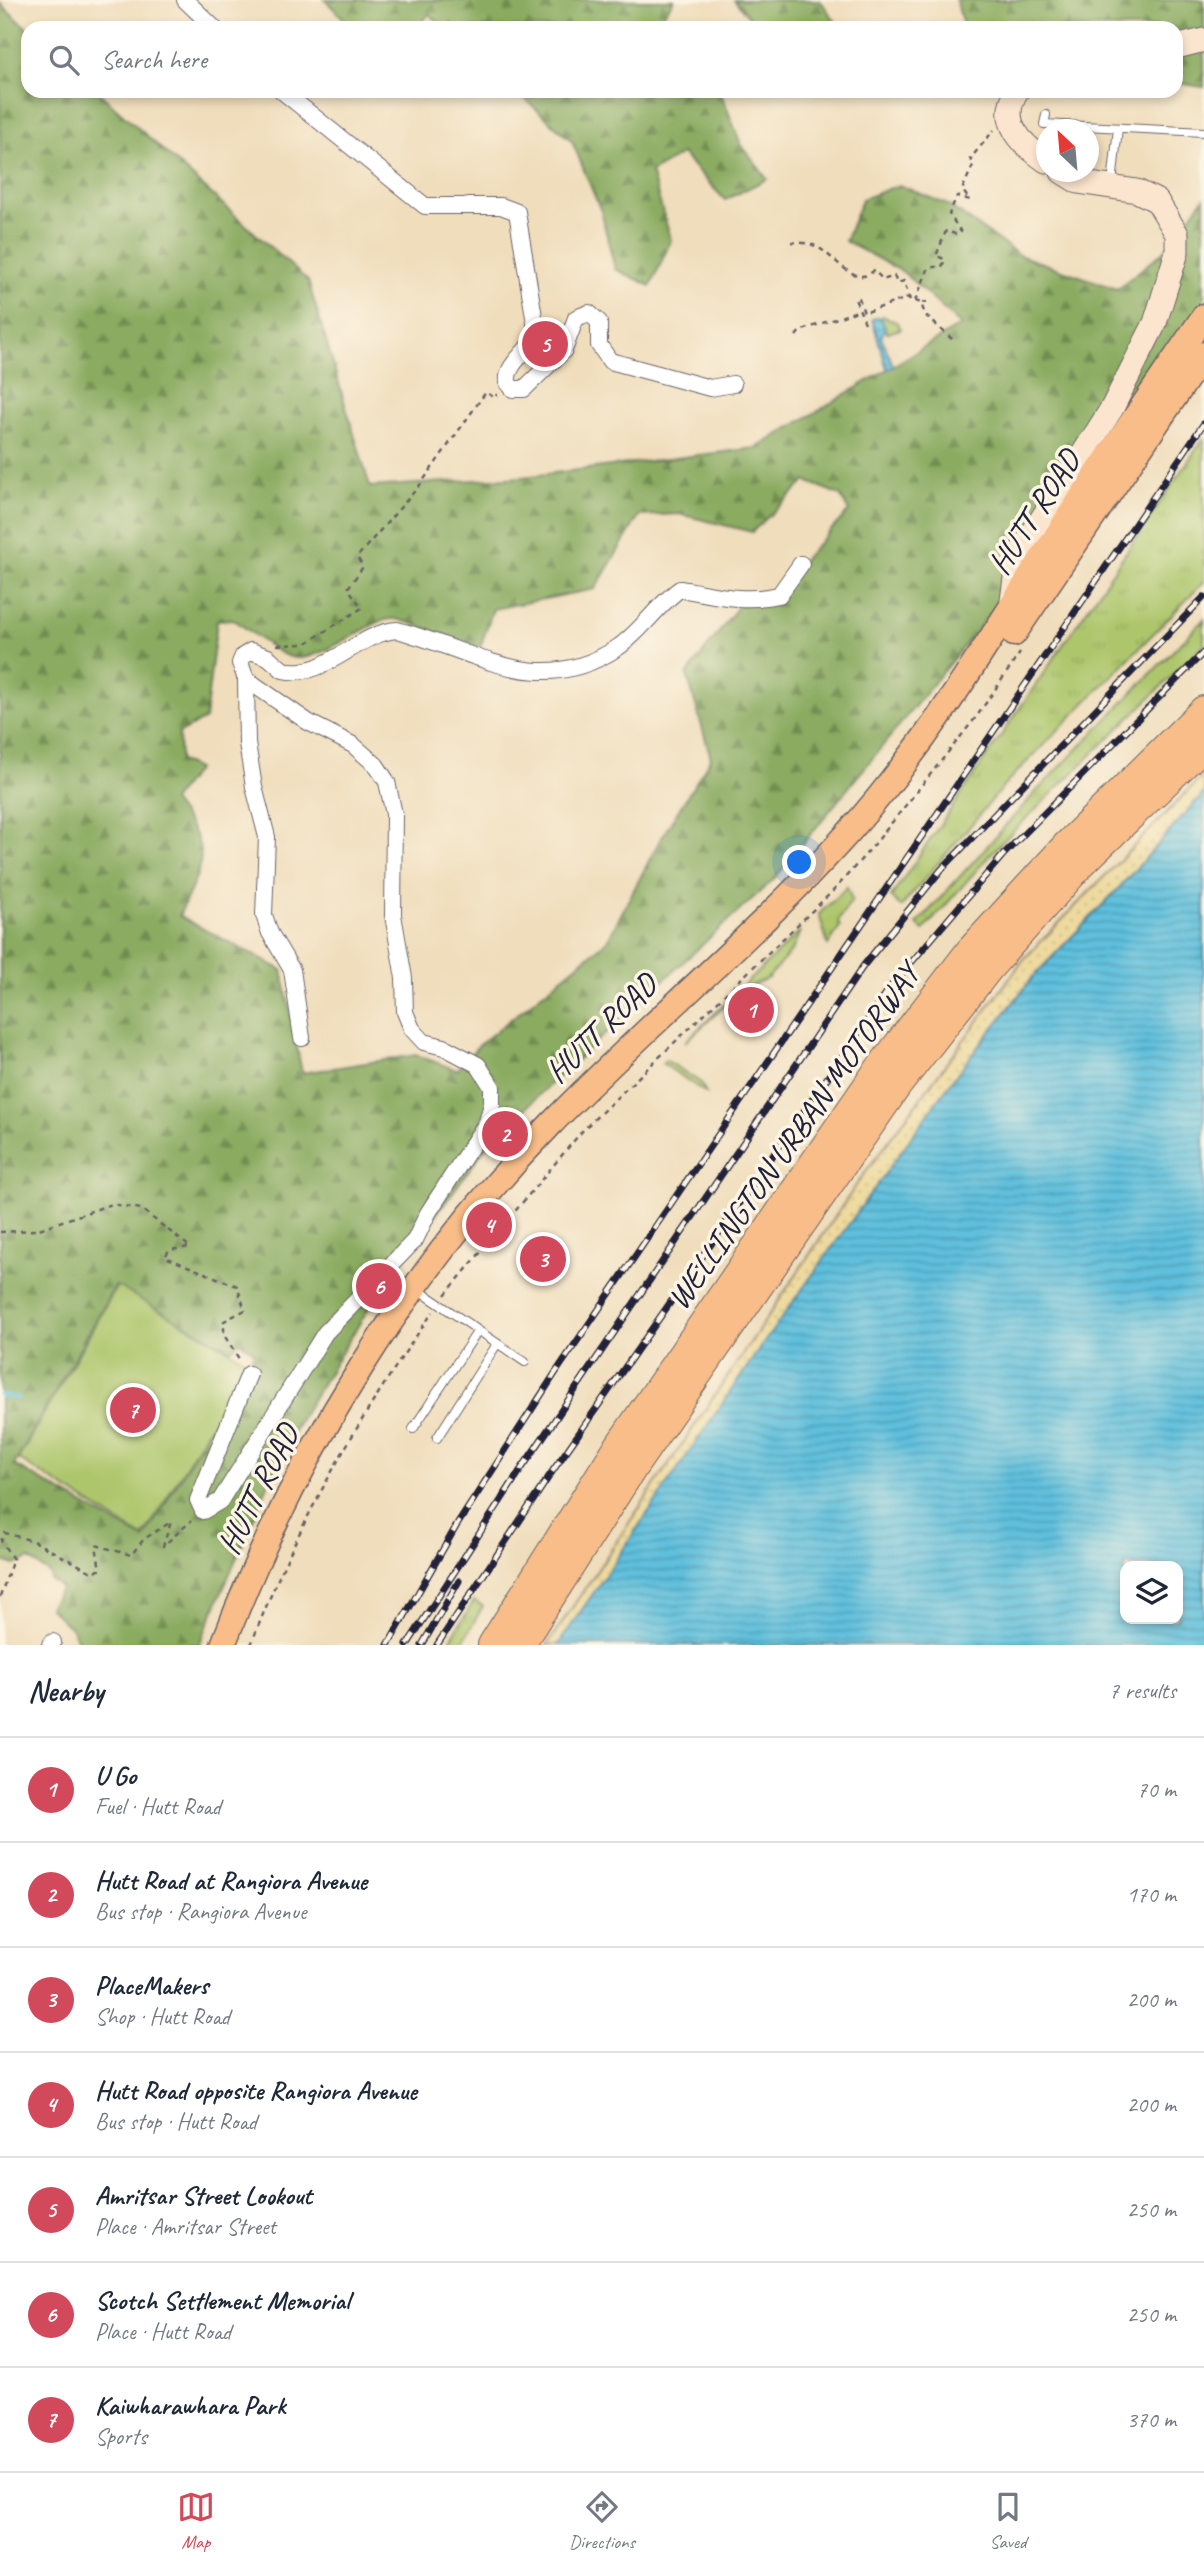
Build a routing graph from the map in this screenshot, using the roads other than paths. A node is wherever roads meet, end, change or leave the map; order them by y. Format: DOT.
graph roads {
  1 [pos="185,0"];
  2 [pos="207,21"];
  3 [pos="1204,40"];
  4 [pos="1183,45"];
  5 [pos="291,98"];
  6 [pos="1014,98"];
  7 [pos="1046,115"];
  8 [pos="1118,128"];
  9 [pos="1204,132"];
  10 [pos="1036,154"];
  11 [pos="1078,182"];
  12 [pos="1111,189"];
  13 [pos="1204,316"];
  14 [pos="1204,354"];
  15 [pos="733,384"];
  16 [pos="1080,538"];
  17 [pos="801,564"];
  18 [pos="1011,608"];
  19 [pos="246,679"];
  20 [pos="1204,711"];
  21 [pos="919,743"];
  22 [pos="1204,744"];
  23 [pos="302,1038"];
  24 [pos="415,1240"];
  25 [pos="436,1261"];
  26 [pos="417,1288"];
  27 [pos="477,1332"];
  28 [pos="497,1344"];
  29 [pos="525,1362"];
  30 [pos="249,1374"];
  31 [pos="413,1429"];
  32 [pos="437,1438"];
  33 [pos="223,1645"];
  34 [pos="493,1645"];
  35 [pos="519,1645"];
  1 -- 2 [label="street"];
  3 -- 4 [label="main road"];
  5 -- 15 [label="street"];
  6 -- 10 [label="main road"];
  7 -- 8 [label="lane"];
  8 -- 9 [label="lane"];
  8 -- 12 [label="lane"];
  11 -- 12 [label="main road"];
  12 -- 18 [label="main road"];
  13 -- 18 [label="main road, HUTT ROAD"];
  14 -- 16 [label="main road, HUTT ROAD"];
  16 -- 18 [label="main road"];
  16 -- 21 [label="main road, HUTT ROAD"];
  17 -- 19 [label="street"];
  18 -- 21 [label="main road, HUTT ROAD"];
  19 -- 23 [label="street"];
  19 -- 24 [label="street"];
  20 -- 34 [label="highway, WELLINGTON URBAN MOTORWAY"];
  21 -- 25 [label="main road, HUTT ROAD"];
  22 -- 35 [label="highway, WELLINGTON URBAN MOTORWAY"];
  24 -- 25 [label="street"];
  24 -- 30 [label="street"];
  25 -- 26 [label="main road, HUTT ROAD"];
  26 -- 27 [label="lane"];
  26 -- 33 [label="main road, HUTT ROAD"];
  27 -- 28 [label="lane"];
  27 -- 31 [label="lane"];
  28 -- 29 [label="lane"];
  28 -- 32 [label="lane"];
}
